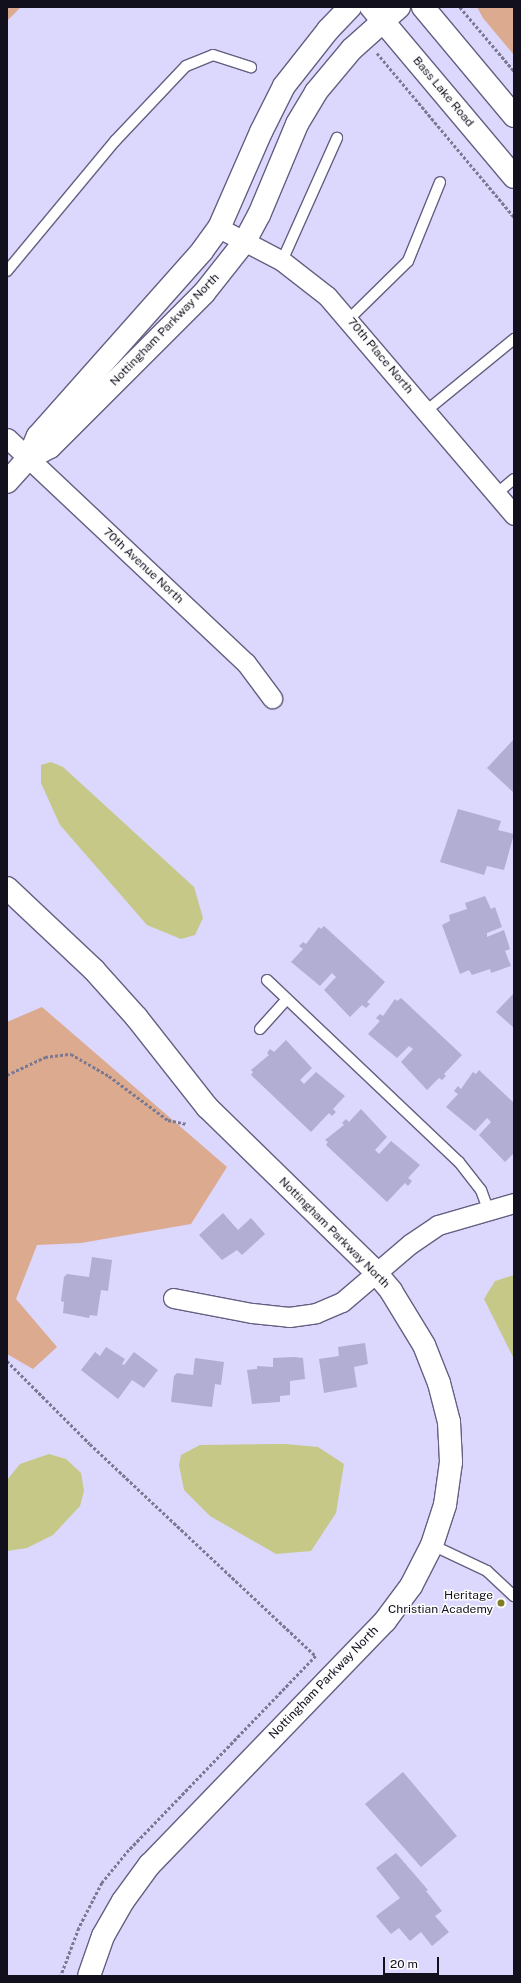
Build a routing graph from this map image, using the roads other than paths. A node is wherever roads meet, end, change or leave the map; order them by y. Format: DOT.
graph roads {
  1 [pos="350,7"];
  2 [pos="399,7"];
  3 [pos="423,7"];
  4 [pos="377,14"];
  5 [pos="251,67"];
  6 [pos="514,116"];
  7 [pos="337,138"];
  8 [pos="514,177"];
  9 [pos="440,182"];
  10 [pos="219,228"];
  11 [pos="245,241"];
  12 [pos="282,261"];
  13 [pos="7,271"];
  14 [pos="349,319"];
  15 [pos="514,338"];
  16 [pos="426,411"];
  17 [pos="7,438"];
  18 [pos="28,459"];
  19 [pos="514,479"];
  20 [pos="7,482"];
  21 [pos="496,494"];
  22 [pos="514,514"];
  23 [pos="272,698"];
  24 [pos="7,888"];
  25 [pos="267,980"];
  26 [pos="287,999"];
  27 [pos="260,1029"];
  28 [pos="514,1203"];
  29 [pos="488,1209"];
  30 [pos="376,1273"];
  31 [pos="173,1298"];
  32 [pos="432,1545"];
  33 [pos="514,1596"];
  34 [pos="89,1976"];
  1 -- 10 [label="street, Nottingham Parkway North"];
  2 -- 4 [label="street, Nottingham Parkway North"];
  3 -- 6 [label="street"];
  4 -- 8 [label="street, Bass Lake Road"];
  4 -- 11 [label="street, Nottingham Parkway North"];
  5 -- 13 [label="lane"];
  7 -- 12 [label="lane"];
  9 -- 14 [label="lane"];
  10 -- 11 [label="street, 70th Place North"];
  10 -- 18 [label="street, Nottingham Parkway North"];
  11 -- 12 [label="street, 70th Place North"];
  11 -- 18 [label="street, Nottingham Parkway North"];
  12 -- 14 [label="street, 70th Place North"];
  14 -- 16 [label="street, 70th Place North"];
  15 -- 16 [label="lane"];
  16 -- 21 [label="street, 70th Place North"];
  17 -- 18 [label="street, 70th Avenue North"];
  18 -- 20 [label="street, Nottingham Parkway North"];
  18 -- 23 [label="street, 70th Avenue North"];
  19 -- 21 [label="lane"];
  21 -- 22 [label="street, 70th Place North"];
  24 -- 30 [label="street, Nottingham Parkway North"];
  25 -- 26 [label="lane"];
  26 -- 27 [label="lane"];
  26 -- 29 [label="lane"];
  28 -- 29 [label="street"];
  29 -- 30 [label="street"];
  30 -- 31 [label="street"];
  30 -- 32 [label="street, Nottingham Parkway North"];
  32 -- 33 [label="lane"];
  32 -- 34 [label="street, Nottingham Parkway North"];
}
